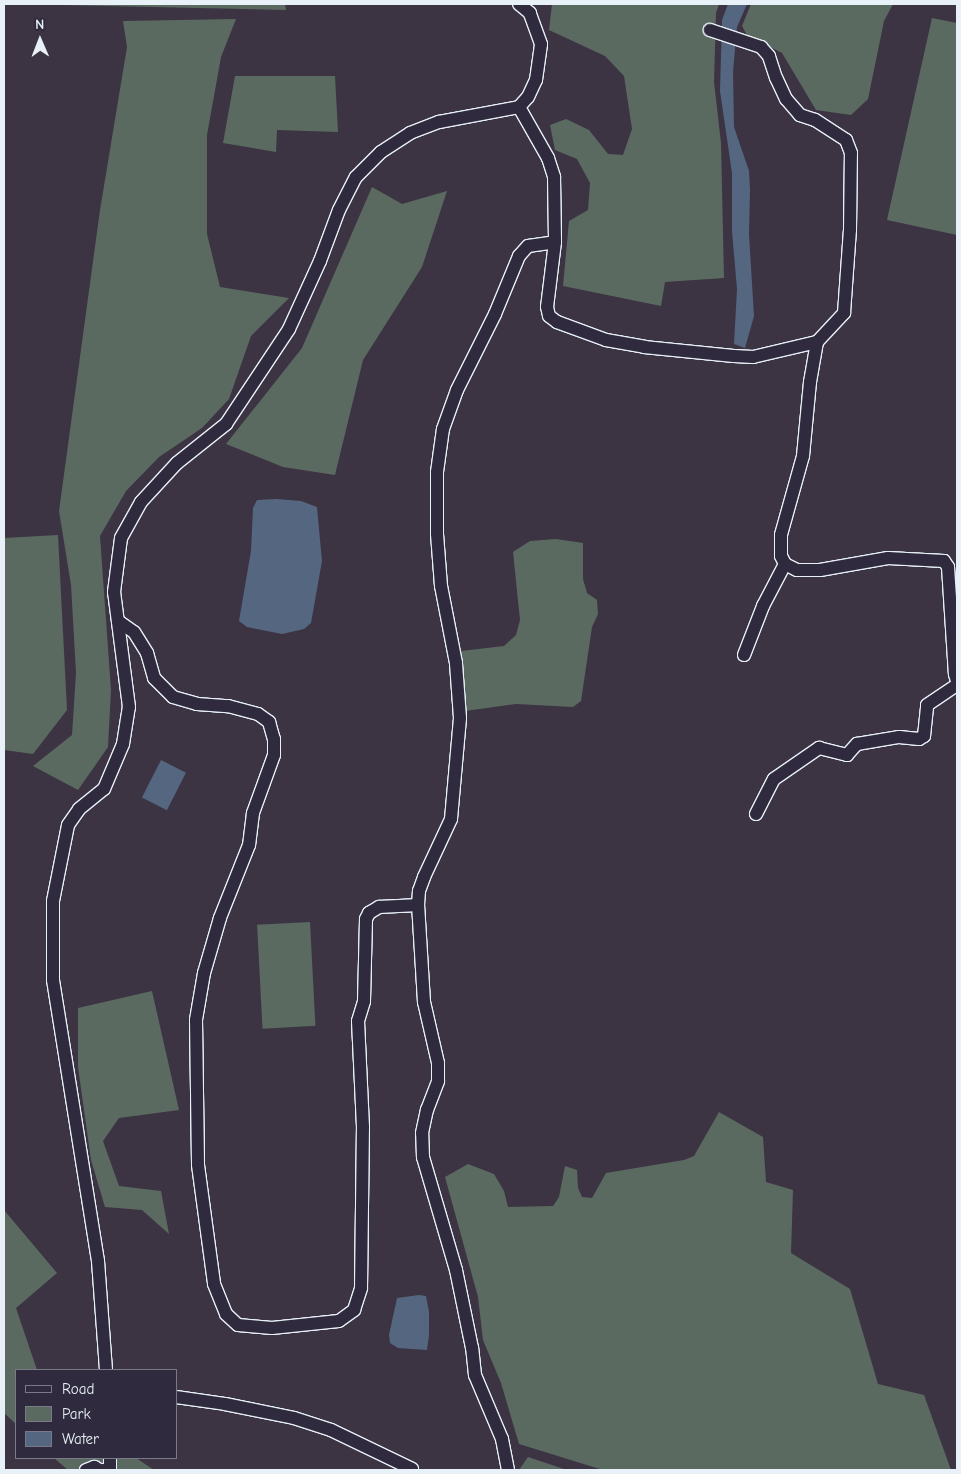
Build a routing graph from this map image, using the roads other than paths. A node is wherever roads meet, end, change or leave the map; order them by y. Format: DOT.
graph roads {
  1 [pos="519,4"];
  2 [pos="710,30"];
  3 [pos="519,107"];
  4 [pos="555,242"];
  5 [pos="817,342"];
  6 [pos="785,564"];
  7 [pos="118,621"];
  8 [pos="744,655"];
  9 [pos="957,681"];
  10 [pos="957,685"];
  11 [pos="756,814"];
  12 [pos="418,905"];
  13 [pos="106,1369"];
  14 [pos="178,1397"];
  15 [pos="110,1459"];
  16 [pos="412,1468"];
  17 [pos="86,1470"];
  18 [pos="100,1470"];
  19 [pos="104,1470"];
  20 [pos="508,1470"];
  1 -- 3 [label="street"];
  2 -- 5 [label="street"];
  3 -- 4 [label="street"];
  3 -- 7 [label="street"];
  4 -- 5 [label="street"];
  4 -- 12 [label="street"];
  5 -- 6 [label="street"];
  6 -- 8 [label="street"];
  6 -- 9 [label="street"];
  7 -- 12 [label="street"];
  7 -- 13 [label="street"];
  10 -- 11 [label="street"];
  12 -- 20 [label="street"];
  14 -- 16 [label="street"];
  15 -- 19 [label="street"];
  17 -- 18 [label="street"];
}
